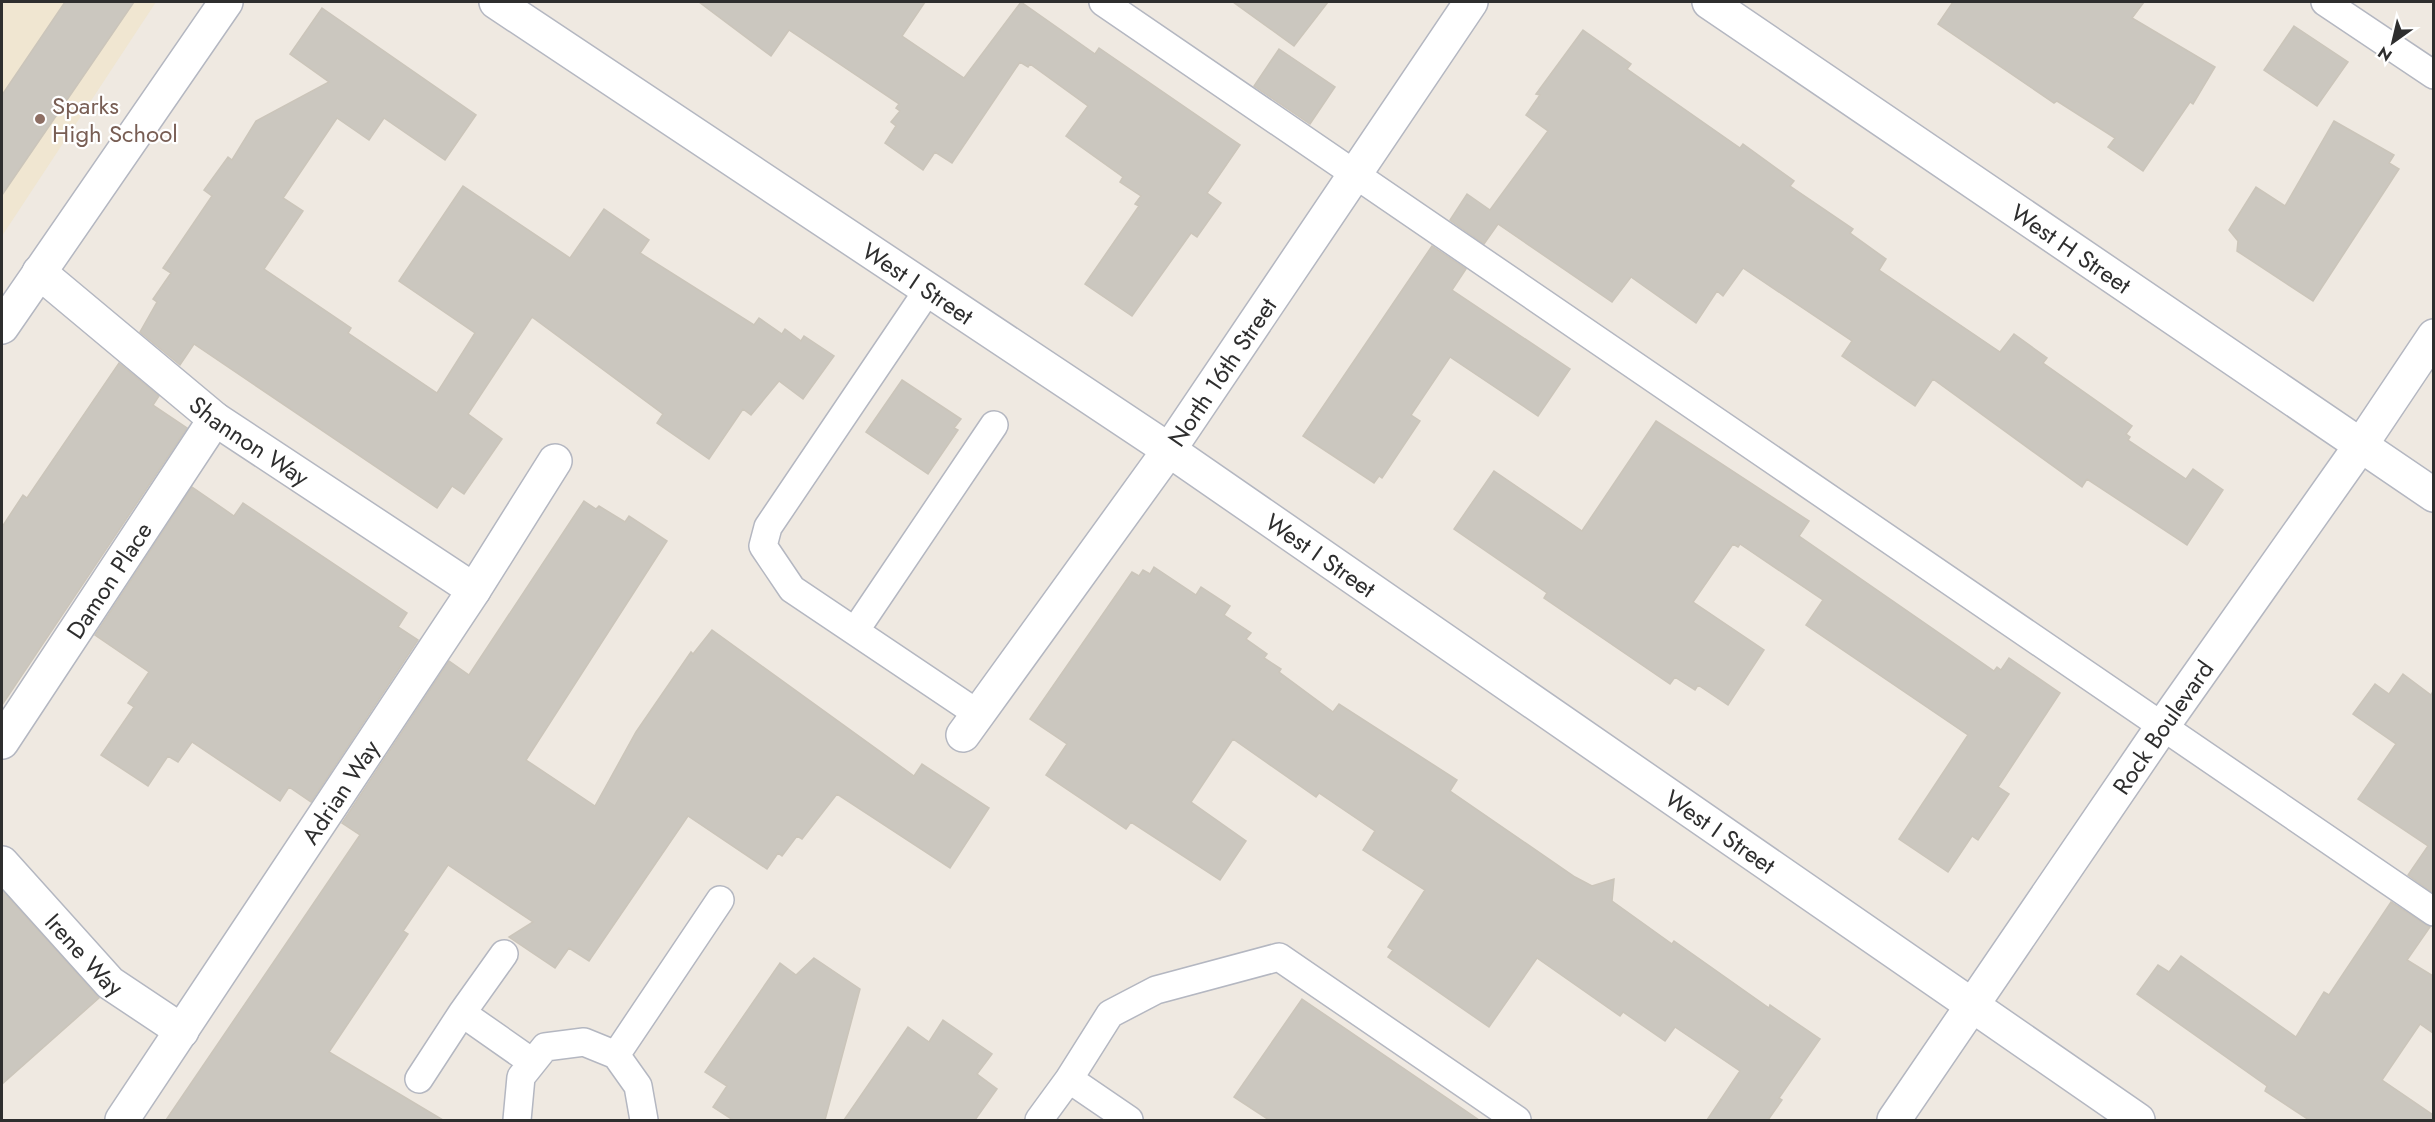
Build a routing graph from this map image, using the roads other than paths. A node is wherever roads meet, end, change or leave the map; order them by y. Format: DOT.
graph roads {
  1 [pos="226,2"];
  2 [pos="496,2"];
  3 [pos="1103,2"];
  4 [pos="1471,2"];
  5 [pos="1709,2"];
  6 [pos="2325,2"];
  7 [pos="2433,75"];
  8 [pos="1354,175"];
  9 [pos="39,272"];
  10 [pos="928,290"];
  11 [pos="2,327"];
  12 [pos="2433,336"];
  13 [pos="215,419"];
  14 [pos="994,425"];
  15 [pos="2361,445"];
  16 [pos="1169,450"];
  17 [pos="555,461"];
  18 [pos="2433,495"];
  19 [pos="474,590"];
  20 [pos="855,631"];
  21 [pos="970,724"];
  22 [pos="2162,727"];
  23 [pos="2,742"];
  24 [pos="2,862"];
  25 [pos="720,900"];
  26 [pos="2433,912"];
  27 [pos="504,954"];
  28 [pos="1972,1007"];
  29 [pos="462,1013"];
  30 [pos="182,1030"];
  31 [pos="616,1055"];
  32 [pos="532,1062"];
  33 [pos="419,1078"];
  34 [pos="1069,1079"];
  35 [pos="122,1120"];
  36 [pos="517,1120"];
  37 [pos="644,1120"];
  38 [pos="1039,1120"];
  39 [pos="1129,1120"];
  40 [pos="1517,1120"];
  41 [pos="1894,1120"];
  42 [pos="2138,1120"];
  1 -- 9 [label="street"];
  2 -- 10 [label="street, West I Street"];
  3 -- 8 [label="lane"];
  4 -- 8 [label="street, North 16th Street"];
  5 -- 15 [label="street, West H Street"];
  6 -- 7 [label="lane"];
  8 -- 16 [label="street, North 16th Street"];
  8 -- 22 [label="lane"];
  9 -- 11 [label="street"];
  9 -- 13 [label="street, Shannon Way"];
  10 -- 16 [label="street, West I Street"];
  10 -- 20 [label="lane"];
  12 -- 15 [label="street, Rock Boulevard"];
  13 -- 19 [label="street, Shannon Way"];
  13 -- 23 [label="street, Damon Place"];
  14 -- 20 [label="lane"];
  15 -- 18 [label="street, West H Street"];
  15 -- 22 [label="street, Rock Boulevard"];
  16 -- 21 [label="street, North 16th Street"];
  16 -- 28 [label="street, West I Street"];
  17 -- 19 [label="street, Adrian Way"];
  19 -- 30 [label="street, Adrian Way"];
  20 -- 21 [label="lane"];
  22 -- 26 [label="lane"];
  22 -- 28 [label="street, Rock Boulevard"];
  24 -- 30 [label="street, Irene Way"];
  25 -- 31 [label="lane"];
  27 -- 29 [label="lane"];
  28 -- 41 [label="street, Rock Boulevard"];
  28 -- 42 [label="street, West I Street"];
  29 -- 32 [label="lane"];
  29 -- 33 [label="lane"];
  30 -- 35 [label="street, Adrian Way"];
  31 -- 32 [label="lane"];
  31 -- 37 [label="lane"];
  32 -- 36 [label="lane"];
  34 -- 38 [label="lane"];
  34 -- 39 [label="lane"];
  34 -- 40 [label="lane"];
}
